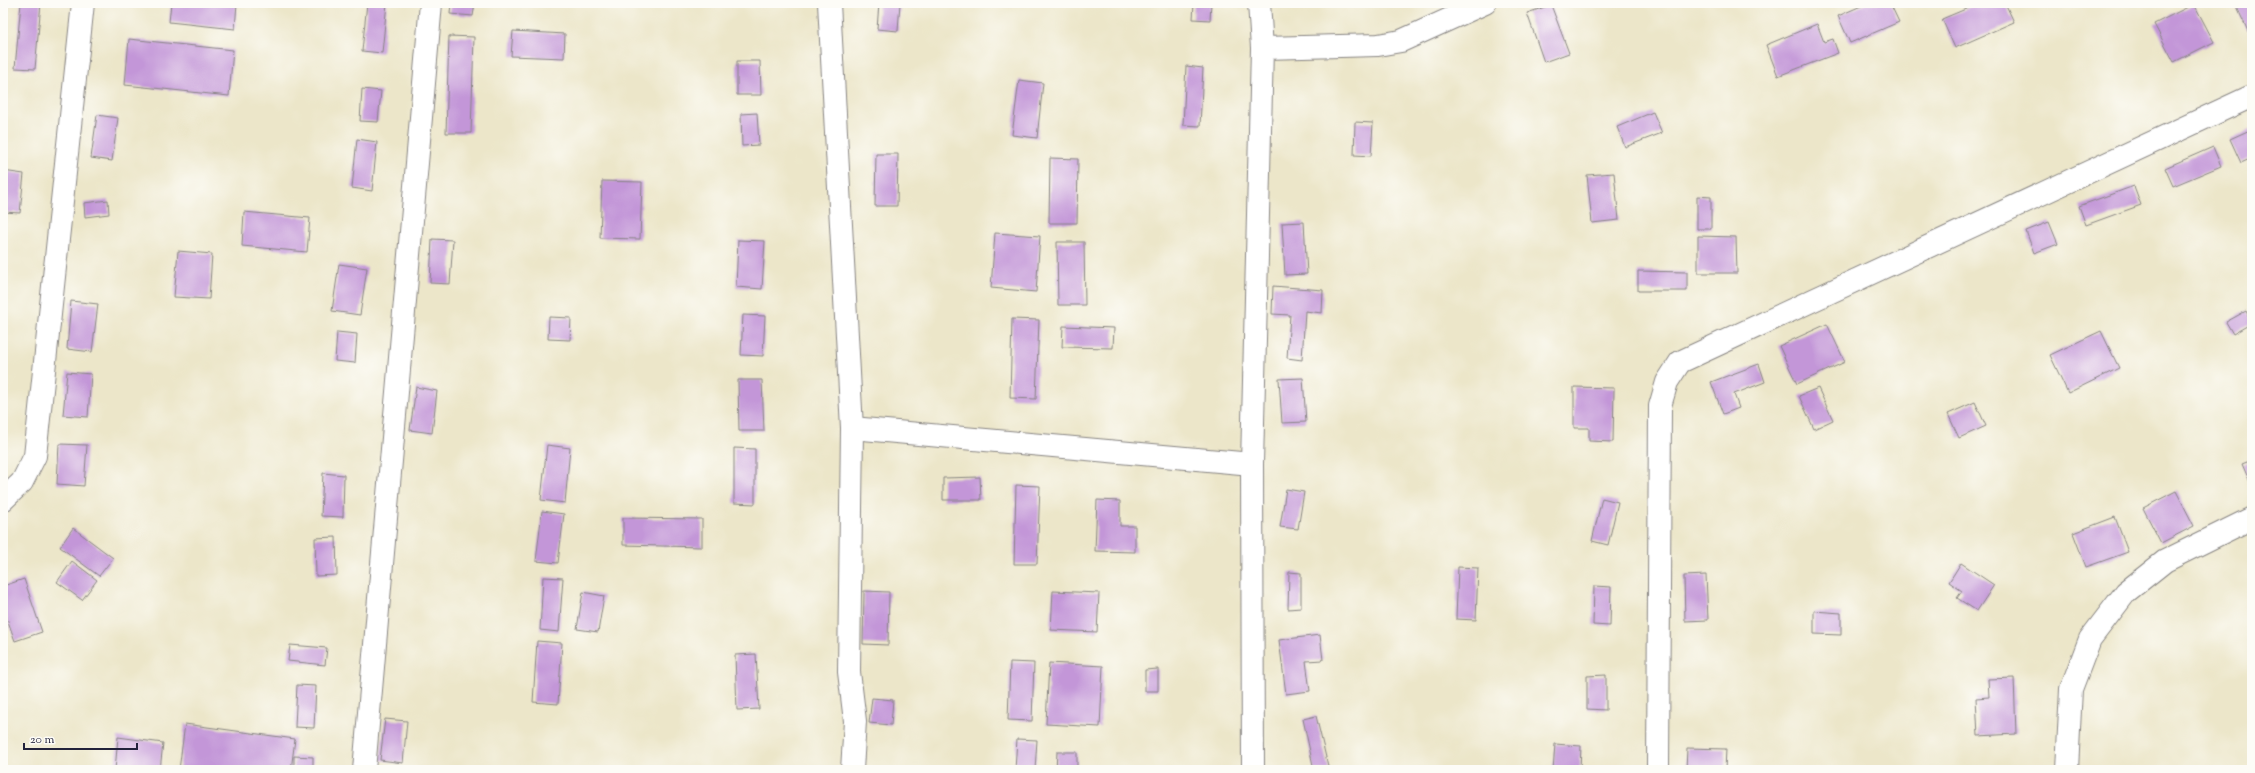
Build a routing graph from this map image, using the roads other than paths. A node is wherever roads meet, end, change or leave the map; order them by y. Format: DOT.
graph roads {
  1 [pos="83,3"];
  2 [pos="431,3"];
  3 [pos="829,3"];
  4 [pos="1260,3"];
  5 [pos="1485,3"];
  6 [pos="1262,48"];
  7 [pos="2252,96"];
  8 [pos="852,428"];
  9 [pos="1252,464"];
  10 [pos="3,500"];
  11 [pos="2252,518"];
  12 [pos="364,770"];
  13 [pos="852,770"];
  14 [pos="1254,770"];
  15 [pos="1658,770"];
  16 [pos="2066,770"];
  1 -- 10 [label="street"];
  2 -- 12 [label="street"];
  3 -- 8 [label="street"];
  4 -- 6 [label="street"];
  5 -- 6 [label="street"];
  6 -- 9 [label="street"];
  7 -- 15 [label="street"];
  8 -- 9 [label="street"];
  8 -- 13 [label="street"];
  9 -- 14 [label="street"];
  11 -- 16 [label="street"];
}
